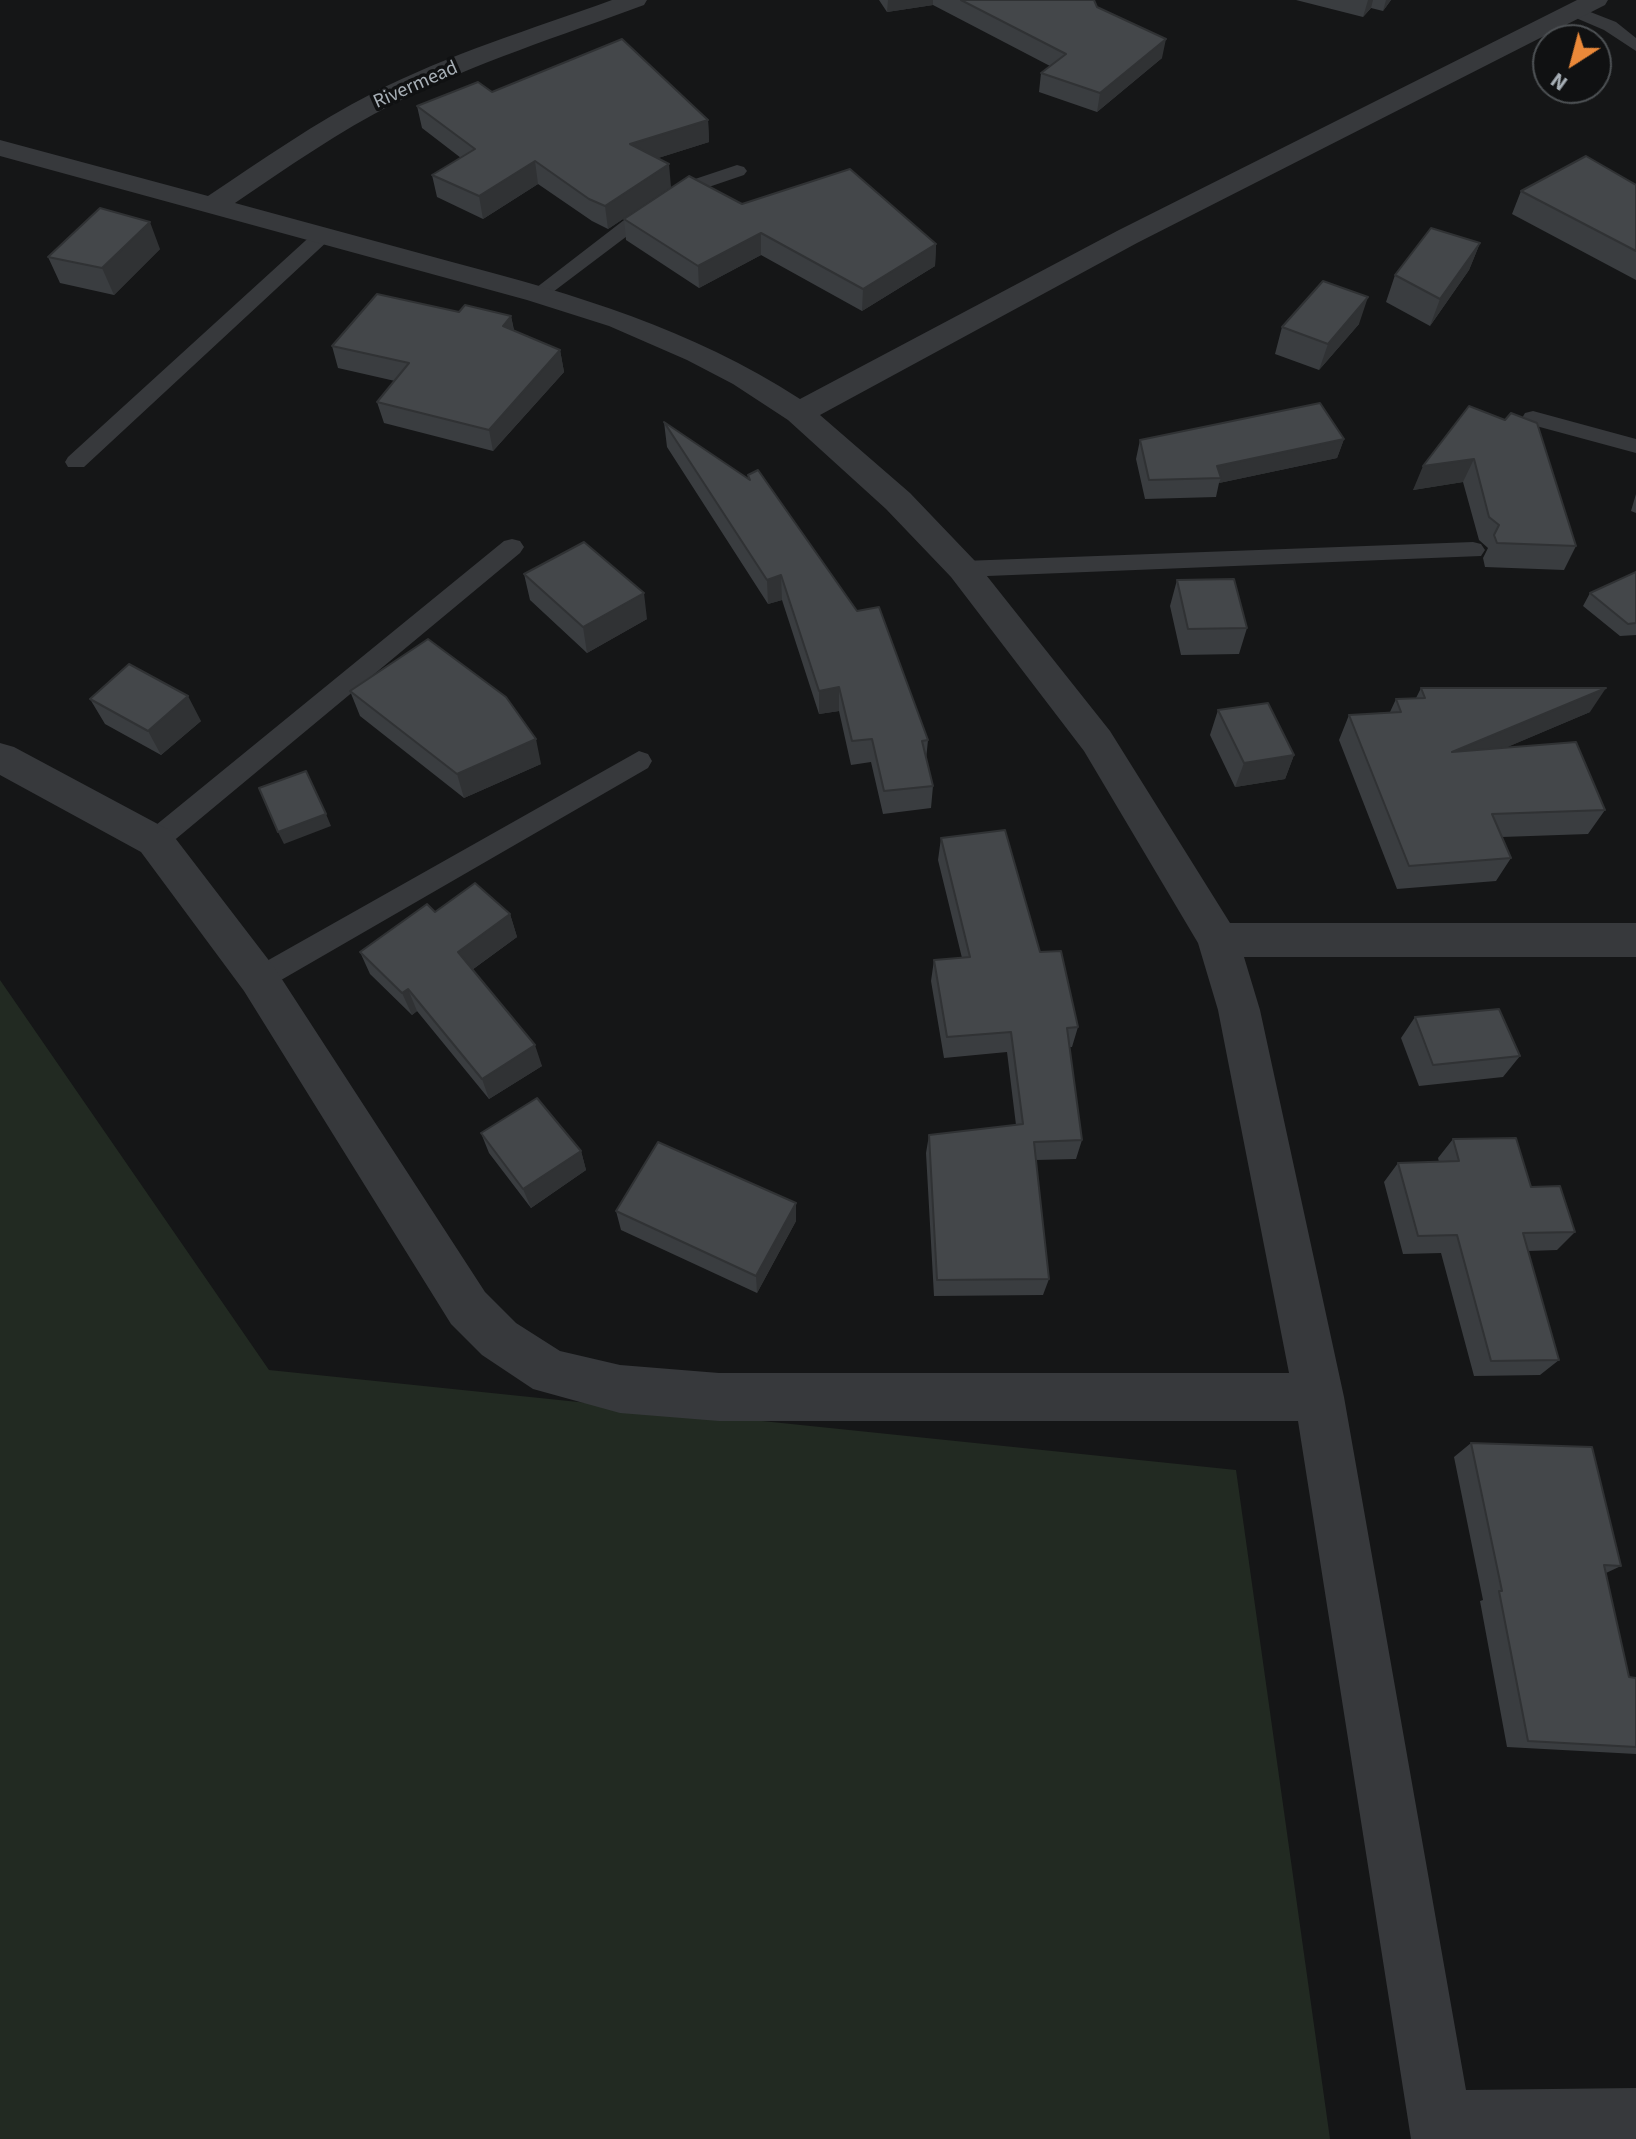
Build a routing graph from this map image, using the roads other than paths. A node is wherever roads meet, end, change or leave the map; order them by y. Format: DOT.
graph roads {
  1 [pos="635,0"];
  2 [pos="1585,5"];
  3 [pos="1636,46"];
  4 [pos="0,148"];
  5 [pos="737,171"];
  6 [pos="213,205"];
  7 [pos="323,235"];
  8 [pos="538,294"];
  9 [pos="799,413"];
  10 [pos="1533,418"];
  11 [pos="1636,446"];
  12 [pos="76,462"];
  13 [pos="512,547"];
  14 [pos="1473,550"];
  15 [pos="963,569"];
  16 [pos="0,757"];
  17 [pos="639,761"];
  18 [pos="155,841"];
  19 [pos="1218,940"];
  20 [pos="1636,940"];
  21 [pos="259,979"];
  22 [pos="1319,1397"];
  23 [pos="1636,2119"];
  24 [pos="1442,2130"];
  1 -- 6 [label="street, Rivermead"];
  2 -- 3 [label="lane"];
  2 -- 9 [label="street"];
  4 -- 6 [label="street"];
  5 -- 8 [label="lane"];
  6 -- 7 [label="street"];
  7 -- 8 [label="street"];
  7 -- 12 [label="lane"];
  8 -- 9 [label="street"];
  9 -- 15 [label="street"];
  10 -- 11 [label="lane"];
  13 -- 18 [label="lane"];
  14 -- 15 [label="lane"];
  15 -- 19 [label="street"];
  16 -- 18 [label="street"];
  17 -- 21 [label="lane"];
  18 -- 21 [label="street"];
  19 -- 20 [label="street"];
  19 -- 22 [label="street"];
  21 -- 22 [label="street"];
  22 -- 24 [label="street"];
  23 -- 24 [label="street"];
}
